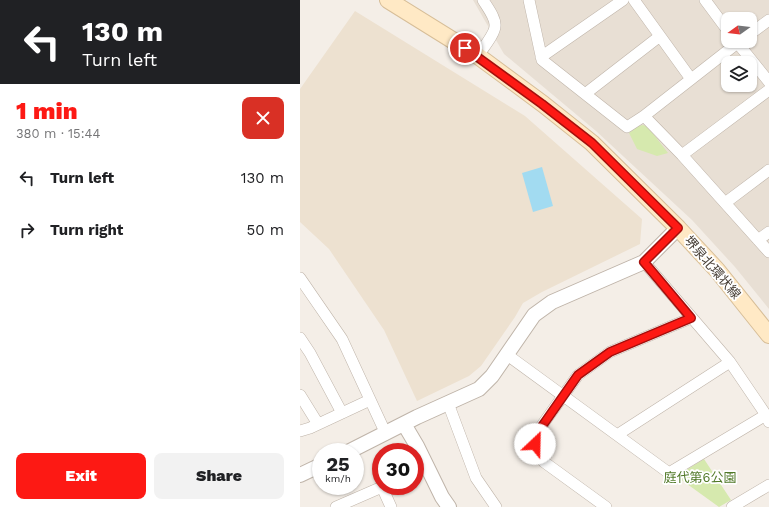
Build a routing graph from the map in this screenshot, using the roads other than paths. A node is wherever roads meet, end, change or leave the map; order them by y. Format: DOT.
graph roads {
  1 [pos="388,0"];
  2 [pos="483,0"];
  3 [pos="529,0"];
  4 [pos="623,0"];
  5 [pos="634,0"];
  6 [pos="704,0"];
  7 [pos="769,20"];
  8 [pos="721,22"];
  9 [pos="757,29"];
  10 [pos="660,36"];
  11 [pos="730,48"];
  12 [pos="743,48"];
  13 [pos="478,56"];
  14 [pos="541,57"];
  15 [pos="691,79"];
  16 [pos="769,82"];
  17 [pos="769,90"];
  18 [pos="585,94"];
  19 [pos="644,116"];
  20 [pos="682,155"];
  21 [pos="769,170"];
  22 [pos="725,203"];
  23 [pos="678,228"];
  24 [pos="769,232"];
  25 [pos="758,240"];
  26 [pos="769,252"];
  27 [pos="644,262"];
  28 [pos="301,281"];
  29 [pos="691,318"];
  30 [pos="769,335"];
  31 [pos="300,338"];
  32 [pos="506,354"];
  33 [pos="730,362"];
  34 [pos="300,395"];
  35 [pos="563,395"];
  36 [pos="370,400"];
  37 [pos="448,403"];
  38 [pos="342,413"];
  39 [pos="767,419"];
  40 [pos="318,424"];
  41 [pos="404,424"];
  42 [pos="300,431"];
  43 [pos="386,434"];
  44 [pos="617,435"];
  45 [pos="364,444"];
  46 [pos="312,469"];
  47 [pos="300,475"];
  48 [pos="769,485"];
  49 [pos="336,507"];
  50 [pos="391,507"];
  51 [pos="449,507"];
  52 [pos="496,507"];
  53 [pos="606,507"];
  54 [pos="732,507"];
  1 -- 13 [label="main road, 堺泉北環状線"];
  2 -- 13 [label="street"];
  3 -- 14 [label="street"];
  4 -- 14 [label="street"];
  5 -- 10 [label="street"];
  6 -- 8 [label="street"];
  7 -- 9 [label="street"];
  10 -- 15 [label="street"];
  10 -- 18 [label="street"];
  11 -- 15 [label="street"];
  12 -- 16 [label="street"];
  13 -- 23 [label="main road, 堺泉北環状線"];
  14 -- 18 [label="street"];
  15 -- 19 [label="street"];
  17 -- 20 [label="street"];
  18 -- 19 [label="street"];
  19 -- 20 [label="street"];
  20 -- 22 [label="street"];
  21 -- 22 [label="street"];
  22 -- 25 [label="street"];
  23 -- 27 [label="street"];
  23 -- 30 [label="main road, 堺泉北環状線"];
  24 -- 25 [label="street"];
  25 -- 26 [label="street"];
  27 -- 29 [label="street"];
  27 -- 32 [label="street"];
  28 -- 36 [label="street"];
  29 -- 33 [label="street"];
  29 -- 35 [label="street"];
  31 -- 38 [label="street"];
  32 -- 35 [label="street"];
  32 -- 37 [label="street"];
  33 -- 39 [label="street"];
  33 -- 44 [label="street"];
  34 -- 40 [label="street"];
  35 -- 44 [label="street"];
  35 -- 53 [label="street"];
  36 -- 38 [label="street"];
  36 -- 43 [label="street"];
  37 -- 41 [label="street"];
  37 -- 52 [label="street"];
  38 -- 40 [label="street"];
  39 -- 44 [label="street"];
  40 -- 42 [label="street"];
  41 -- 43 [label="street"];
  41 -- 51 [label="street"];
  43 -- 45 [label="street"];
  46 -- 47 [label="street"];
  48 -- 54 [label="street"];
  49 -- 50 [label="street"];
}
